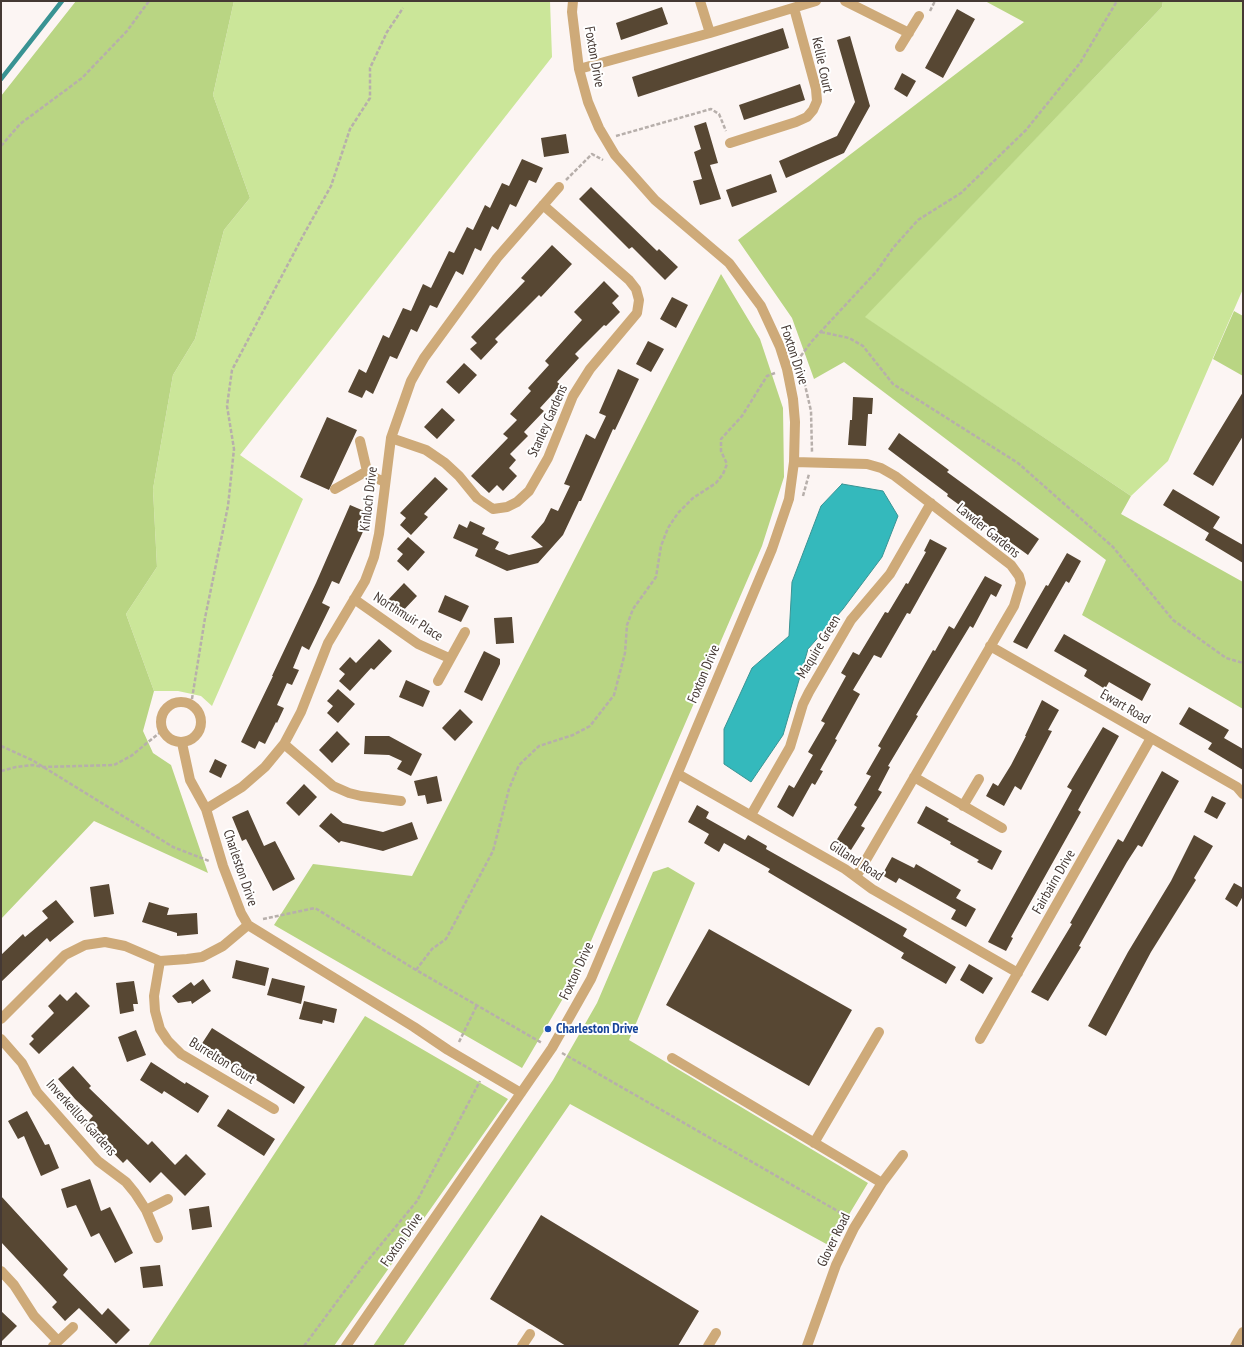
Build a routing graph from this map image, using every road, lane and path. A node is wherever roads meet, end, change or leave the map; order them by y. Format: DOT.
graph roads {
  1 [pos="149,1"];
  2 [pos="573,1"];
  3 [pos="700,1"];
  4 [pos="816,1"];
  5 [pos="846,1"];
  6 [pos="1117,1"];
  7 [pos="403,8"];
  8 [pos="794,8"];
  9 [pos="919,16"];
  10 [pos="710,33"];
  11 [pos="909,33"];
  12 [pos="900,47"];
  13 [pos="578,68"];
  14 [pos="730,143"];
  15 [pos="1,146"];
  16 [pos="615,155"];
  17 [pos="559,187"];
  18 [pos="543,205"];
  19 [pos="821,332"];
  20 [pos="787,368"];
  21 [pos="391,438"];
  22 [pos="360,441"];
  23 [pos="794,462"];
  24 [pos="367,471"];
  25 [pos="385,482"];
  26 [pos="335,488"];
  27 [pos="931,503"];
  28 [pos="354,599"];
  29 [pos="465,632"];
  30 [pos="990,646"];
  31 [pos="449,658"];
  32 [pos="1243,663"];
  33 [pos="438,681"];
  34 [pos="191,705"];
  35 [pos="162,730"];
  36 [pos="1151,738"];
  37 [pos="182,743"];
  38 [pos="284,744"];
  39 [pos="1,746"];
  40 [pos="43,767"];
  41 [pos="1,771"];
  42 [pos="678,774"];
  43 [pos="914,777"];
  44 [pos="980,779"];
  45 [pos="1243,794"];
  46 [pos="401,801"];
  47 [pos="963,806"];
  48 [pos="206,809"];
  49 [pos="751,815"];
  50 [pos="1002,828"];
  51 [pos="223,866"];
  52 [pos="856,877"];
  53 [pos="248,925"];
  54 [pos="160,961"];
  55 [pos="416,970"];
  56 [pos="1018,973"];
  57 [pos="477,1005"];
  58 [pos="1,1019"];
  59 [pos="879,1032"];
  60 [pos="1,1039"];
  61 [pos="980,1039"];
  62 [pos="552,1048"];
  63 [pos="454,1053"];
  64 [pos="672,1058"];
  65 [pos="485,1072"];
  66 [pos="521,1093"];
  67 [pos="274,1109"];
  68 [pos="814,1143"];
  69 [pos="904,1155"];
  70 [pos="882,1183"];
  71 [pos="168,1199"];
  72 [pos="146,1210"];
  73 [pos="857,1222"];
  74 [pos="158,1238"];
  75 [pos="1,1271"];
  76 [pos="73,1327"];
  77 [pos="1243,1332"];
  78 [pos="716,1333"];
  79 [pos="530,1334"];
  80 [pos="55,1344"];
  81 [pos="304,1346"];
  82 [pos="346,1346"];
  83 [pos="522,1346"];
  84 [pos="708,1346"];
  85 [pos="807,1346"];
  86 [pos="1235,1346"];
  1 -- 15 [label="path"];
  2 -- 13 [label="street, Foxton Drive"];
  3 -- 10 [label="street"];
  4 -- 8 [label="street"];
  5 -- 11 [label="street"];
  6 -- 19 [label="path"];
  7 -- 34 [label="path"];
  8 -- 10 [label="street"];
  8 -- 14 [label="street, Kellie Court"];
  9 -- 11 [label="street"];
  10 -- 13 [label="street"];
  11 -- 12 [label="street"];
  13 -- 16 [label="street, Foxton Drive"];
  14 -- 16 [label="path"];
  16 -- 17 [label="path"];
  16 -- 20 [label="street, Foxton Drive"];
  17 -- 18 [label="street, Kinloch Drive"];
  18 -- 21 [label="street, Kinloch Drive"];
  18 -- 21 [label="street, Stanley Gardens"];
  19 -- 20 [label="path"];
  19 -- 32 [label="path"];
  20 -- 23 [label="street, Foxton Drive"];
  20 -- 55 [label="path"];
  21 -- 25 [label="street, Kinloch Drive"];
  22 -- 24 [label="street"];
  23 -- 27 [label="street, Lawder Gardens"];
  23 -- 42 [label="street, Foxton Drive"];
  24 -- 25 [label="street"];
  24 -- 26 [label="street"];
  25 -- 28 [label="street, Kinloch Drive"];
  27 -- 30 [label="street, Lawder Gardens"];
  27 -- 49 [label="street, Maquire Green"];
  28 -- 31 [label="street, Northmuir Place"];
  28 -- 38 [label="street, Kinloch Drive"];
  29 -- 31 [label="street, Northmuir Place"];
  30 -- 36 [label="street, Ewart Road"];
  30 -- 43 [label="street, Lawder Gardens"];
  31 -- 33 [label="street, Northmuir Place"];
  34 -- 35 [label="street"];
  34 -- 37 [label="street"];
  35 -- 37 [label="street"];
  35 -- 40 [label="path"];
  36 -- 45 [label="street, Ewart Road"];
  36 -- 56 [label="street, Fairbairn Drive"];
  37 -- 48 [label="street, Charleston Drive"];
  38 -- 46 [label="street"];
  38 -- 48 [label="street, Kinloch Drive"];
  39 -- 40 [label="path"];
  40 -- 41 [label="path"];
  40 -- 51 [label="path"];
  42 -- 49 [label="street, Gilland Road"];
  42 -- 62 [label="street, Foxton Drive"];
  43 -- 47 [label="street"];
  43 -- 52 [label="street, Lawder Gardens"];
  44 -- 47 [label="street"];
  47 -- 50 [label="street"];
  48 -- 51 [label="street, Charleston Drive"];
  49 -- 52 [label="street, Gilland Road"];
  51 -- 53 [label="street, Charleston Drive"];
  52 -- 56 [label="street, Gilland Road"];
  53 -- 54 [label="street"];
  53 -- 55 [label="path"];
  53 -- 63 [label="street, Charleston Drive"];
  54 -- 58 [label="street"];
  54 -- 67 [label="street, Burrelton Court"];
  55 -- 57 [label="path"];
  56 -- 61 [label="street, Fairbairn Drive"];
  57 -- 62 [label="path"];
  57 -- 63 [label="path"];
  59 -- 68 [label="street"];
  60 -- 72 [label="street, Inverkeillor Gardens"];
  62 -- 66 [label="street, Foxton Drive"];
  62 -- 73 [label="path"];
  63 -- 65 [label="street, Charleston Drive"];
  64 -- 68 [label="street"];
  65 -- 66 [label="street, Charleston Drive"];
  65 -- 81 [label="path"];
  66 -- 82 [label="street, Foxton Drive"];
  68 -- 70 [label="street"];
  69 -- 70 [label="street, Glover Road"];
  70 -- 73 [label="street, Glover Road"];
  71 -- 72 [label="street"];
  72 -- 74 [label="street, Inverkeillor Gardens"];
  73 -- 85 [label="street, Glover Road"];
  75 -- 80 [label="street"];
  76 -- 80 [label="street"];
  77 -- 86 [label="street"];
  78 -- 84 [label="street"];
  79 -- 83 [label="street"];
}
